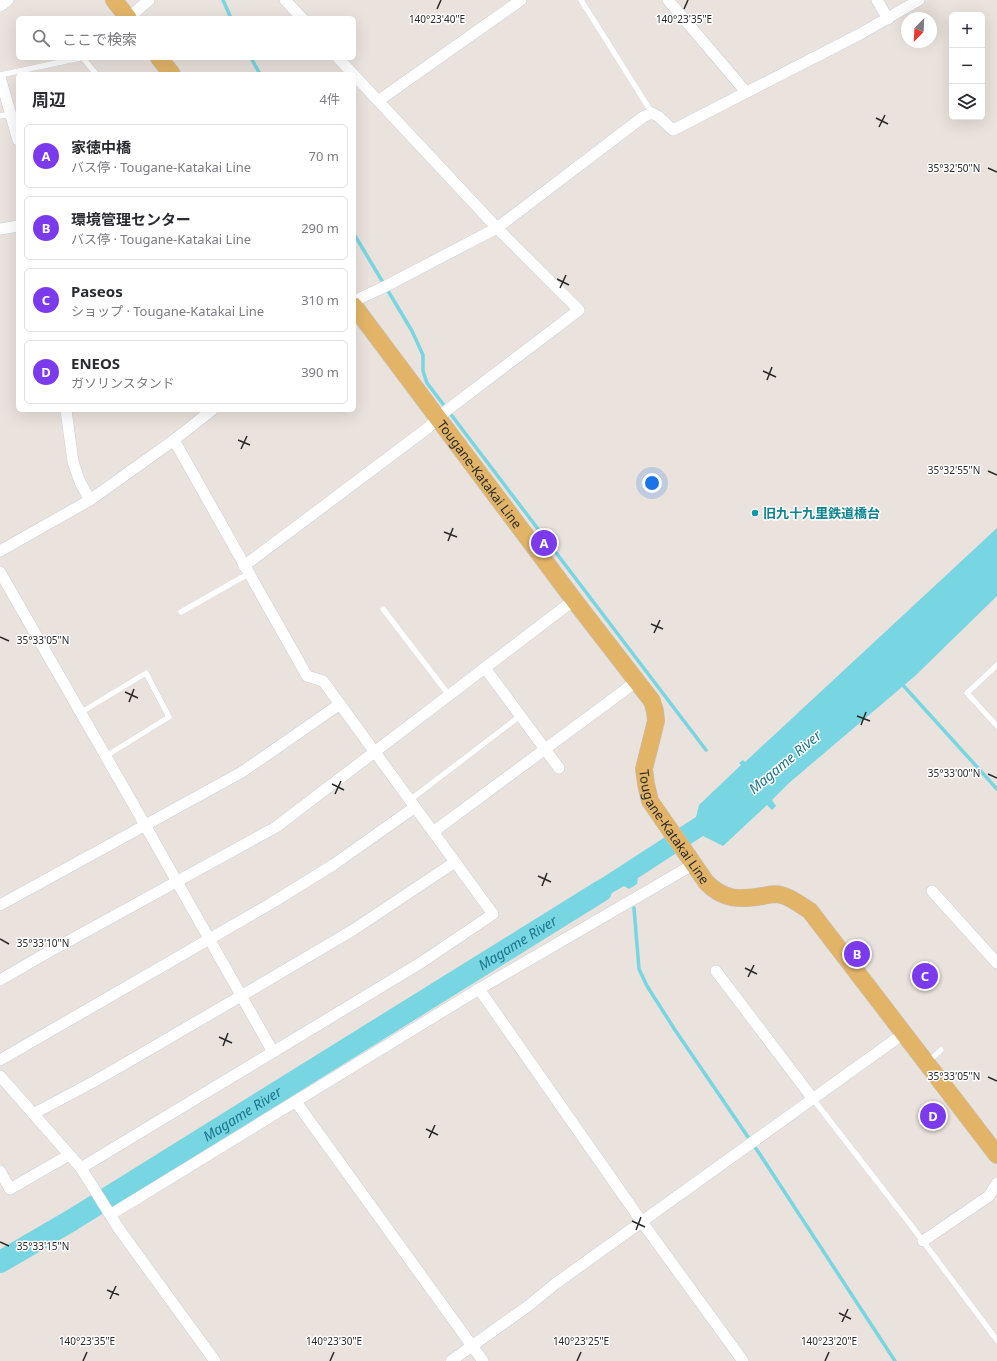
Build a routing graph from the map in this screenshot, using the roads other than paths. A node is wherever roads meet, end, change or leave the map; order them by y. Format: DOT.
graph roads {
  1 [pos="8,0"];
  2 [pos="114,0"];
  3 [pos="149,0"];
  4 [pos="285,0"];
  5 [pos="521,0"];
  6 [pos="581,0"];
  7 [pos="668,0"];
  8 [pos="877,0"];
  9 [pos="919,0"];
  10 [pos="0,6"];
  11 [pos="126,16"];
  12 [pos="130,16"];
  13 [pos="300,16"];
  14 [pos="888,19"];
  15 [pos="71,60"];
  16 [pos="86,60"];
  17 [pos="162,60"];
  18 [pos="340,60"];
  19 [pos="16,72"];
  20 [pos="18,72"];
  21 [pos="94,72"];
  22 [pos="170,72"];
  23 [pos="350,72"];
  24 [pos="0,76"];
  25 [pos="356,78"];
  26 [pos="746,92"];
  27 [pos="378,101"];
  28 [pos="652,113"];
  29 [pos="5,115"];
  30 [pos="16,136"];
  31 [pos="16,226"];
  32 [pos="497,228"];
  33 [pos="0,229"];
  34 [pos="356,300"];
  35 [pos="356,308"];
  36 [pos="66,412"];
  37 [pos="209,412"];
  38 [pos="444,412"];
  39 [pos="174,440"];
  40 [pos="90,500"];
  41 [pos="0,551"];
  42 [pos="246,570"];
  43 [pos="0,572"];
  44 [pos="574,600"];
  45 [pos="383,609"];
  46 [pos="181,612"];
  47 [pos="997,665"];
  48 [pos="485,668"];
  49 [pos="637,681"];
  50 [pos="449,696"];
  51 [pos="340,704"];
  52 [pos="80,713"];
  53 [pos="520,716"];
  54 [pos="997,726"];
  55 [pos="545,750"];
  56 [pos="375,752"];
  57 [pos="106,756"];
  58 [pos="558,768"];
  59 [pos="412,803"];
  60 [pos="146,826"];
  61 [pos="433,832"];
  62 [pos="455,862"];
  63 [pos="694,864"];
  64 [pos="177,882"];
  65 [pos="932,891"];
  66 [pos="0,905"];
  67 [pos="209,939"];
  68 [pos="997,963"];
  69 [pos="716,971"];
  70 [pos="0,980"];
  71 [pos="479,989"];
  72 [pos="241,996"];
  73 [pos="903,1034"];
  74 [pos="941,1050"];
  75 [pos="273,1052"];
  76 [pos="0,1060"];
  77 [pos="926,1064"];
  78 [pos="0,1076"];
  79 [pos="813,1099"];
  80 [pos="296,1102"];
  81 [pos="34,1114"];
  82 [pos="69,1155"];
  83 [pos="997,1155"];
  84 [pos="81,1168"];
  85 [pos="0,1171"];
  86 [pos="997,1182"];
  87 [pos="108,1210"];
  88 [pos="642,1222"];
  89 [pos="923,1241"];
  90 [pos="997,1340"];
  91 [pos="472,1346"];
  92 [pos="215,1361"];
  93 [pos="451,1361"];
  94 [pos="483,1361"];
  95 [pos="743,1361"];
  1 -- 10 [label="street"];
  2 -- 11 [label="main road"];
  3 -- 12 [label="street"];
  4 -- 13 [label="street"];
  5 -- 27 [label="street"];
  6 -- 28 [label="lane"];
  7 -- 26 [label="street"];
  8 -- 14 [label="street"];
  9 -- 14 [label="street"];
  14 -- 26 [label="street"];
  15 -- 20 [label="lane"];
  16 -- 21 [label="lane"];
  17 -- 22 [label="main road"];
  18 -- 23 [label="street"];
  19 -- 24 [label="lane"];
  24 -- 29 [label="street"];
  25 -- 27 [label="street"];
  26 -- 28 [label="street"];
  27 -- 32 [label="street"];
  28 -- 32 [label="street"];
  29 -- 30 [label="street"];
  31 -- 33 [label="street"];
  32 -- 34 [label="street"];
  32 -- 38 [label="street"];
  35 -- 38 [label="main road, Tougane-Katakai Line"];
  36 -- 40 [label="street"];
  37 -- 39 [label="street"];
  38 -- 42 [label="street"];
  38 -- 44 [label="main road, Tougane-Katakai Line"];
  39 -- 40 [label="street"];
  39 -- 42 [label="street"];
  40 -- 41 [label="street"];
  42 -- 46 [label="lane"];
  42 -- 51 [label="street"];
  43 -- 52 [label="street"];
  44 -- 48 [label="street"];
  44 -- 49 [label="main road, Tougane-Katakai Line"];
  45 -- 50 [label="lane"];
  47 -- 54 [label="lane"];
  48 -- 50 [label="street"];
  48 -- 53 [label="street"];
  49 -- 55 [label="street"];
  49 -- 63 [label="main road, Tougane-Katakai Line"];
  50 -- 56 [label="street"];
  51 -- 56 [label="street"];
  51 -- 60 [label="street"];
  52 -- 57 [label="street"];
  52 -- 57 [label="lane"];
  53 -- 55 [label="street"];
  53 -- 59 [label="lane"];
  55 -- 58 [label="street"];
  55 -- 61 [label="street"];
  56 -- 59 [label="street"];
  56 -- 64 [label="street"];
  57 -- 60 [label="street"];
  59 -- 61 [label="street"];
  59 -- 67 [label="street"];
  60 -- 64 [label="street"];
  60 -- 66 [label="street"];
  61 -- 62 [label="street"];
  62 -- 72 [label="street"];
  62 -- 75 [label="street"];
  63 -- 71 [label="street"];
  63 -- 73 [label="main road, Tougane-Katakai Line"];
  64 -- 67 [label="street"];
  64 -- 70 [label="street"];
  65 -- 68 [label="street"];
  67 -- 72 [label="street"];
  67 -- 76 [label="street"];
  69 -- 79 [label="street"];
  71 -- 80 [label="street"];
  71 -- 88 [label="street"];
  72 -- 75 [label="street"];
  72 -- 81 [label="street"];
  73 -- 77 [label="main road, Tougane-Katakai Line"];
  73 -- 79 [label="street"];
  74 -- 77 [label="lane"];
  75 -- 84 [label="street"];
  77 -- 83 [label="main road, Tougane-Katakai Line"];
  78 -- 81 [label="street"];
  79 -- 88 [label="street"];
  79 -- 89 [label="lane"];
  80 -- 87 [label="street"];
  80 -- 91 [label="street"];
  81 -- 82 [label="street"];
  82 -- 84 [label="street"];
  82 -- 85 [label="street"];
  84 -- 87 [label="street"];
  86 -- 89 [label="street"];
  87 -- 92 [label="street"];
  88 -- 91 [label="street"];
  88 -- 95 [label="street"];
  89 -- 90 [label="lane"];
  91 -- 93 [label="street"];
  91 -- 94 [label="street"];
}
